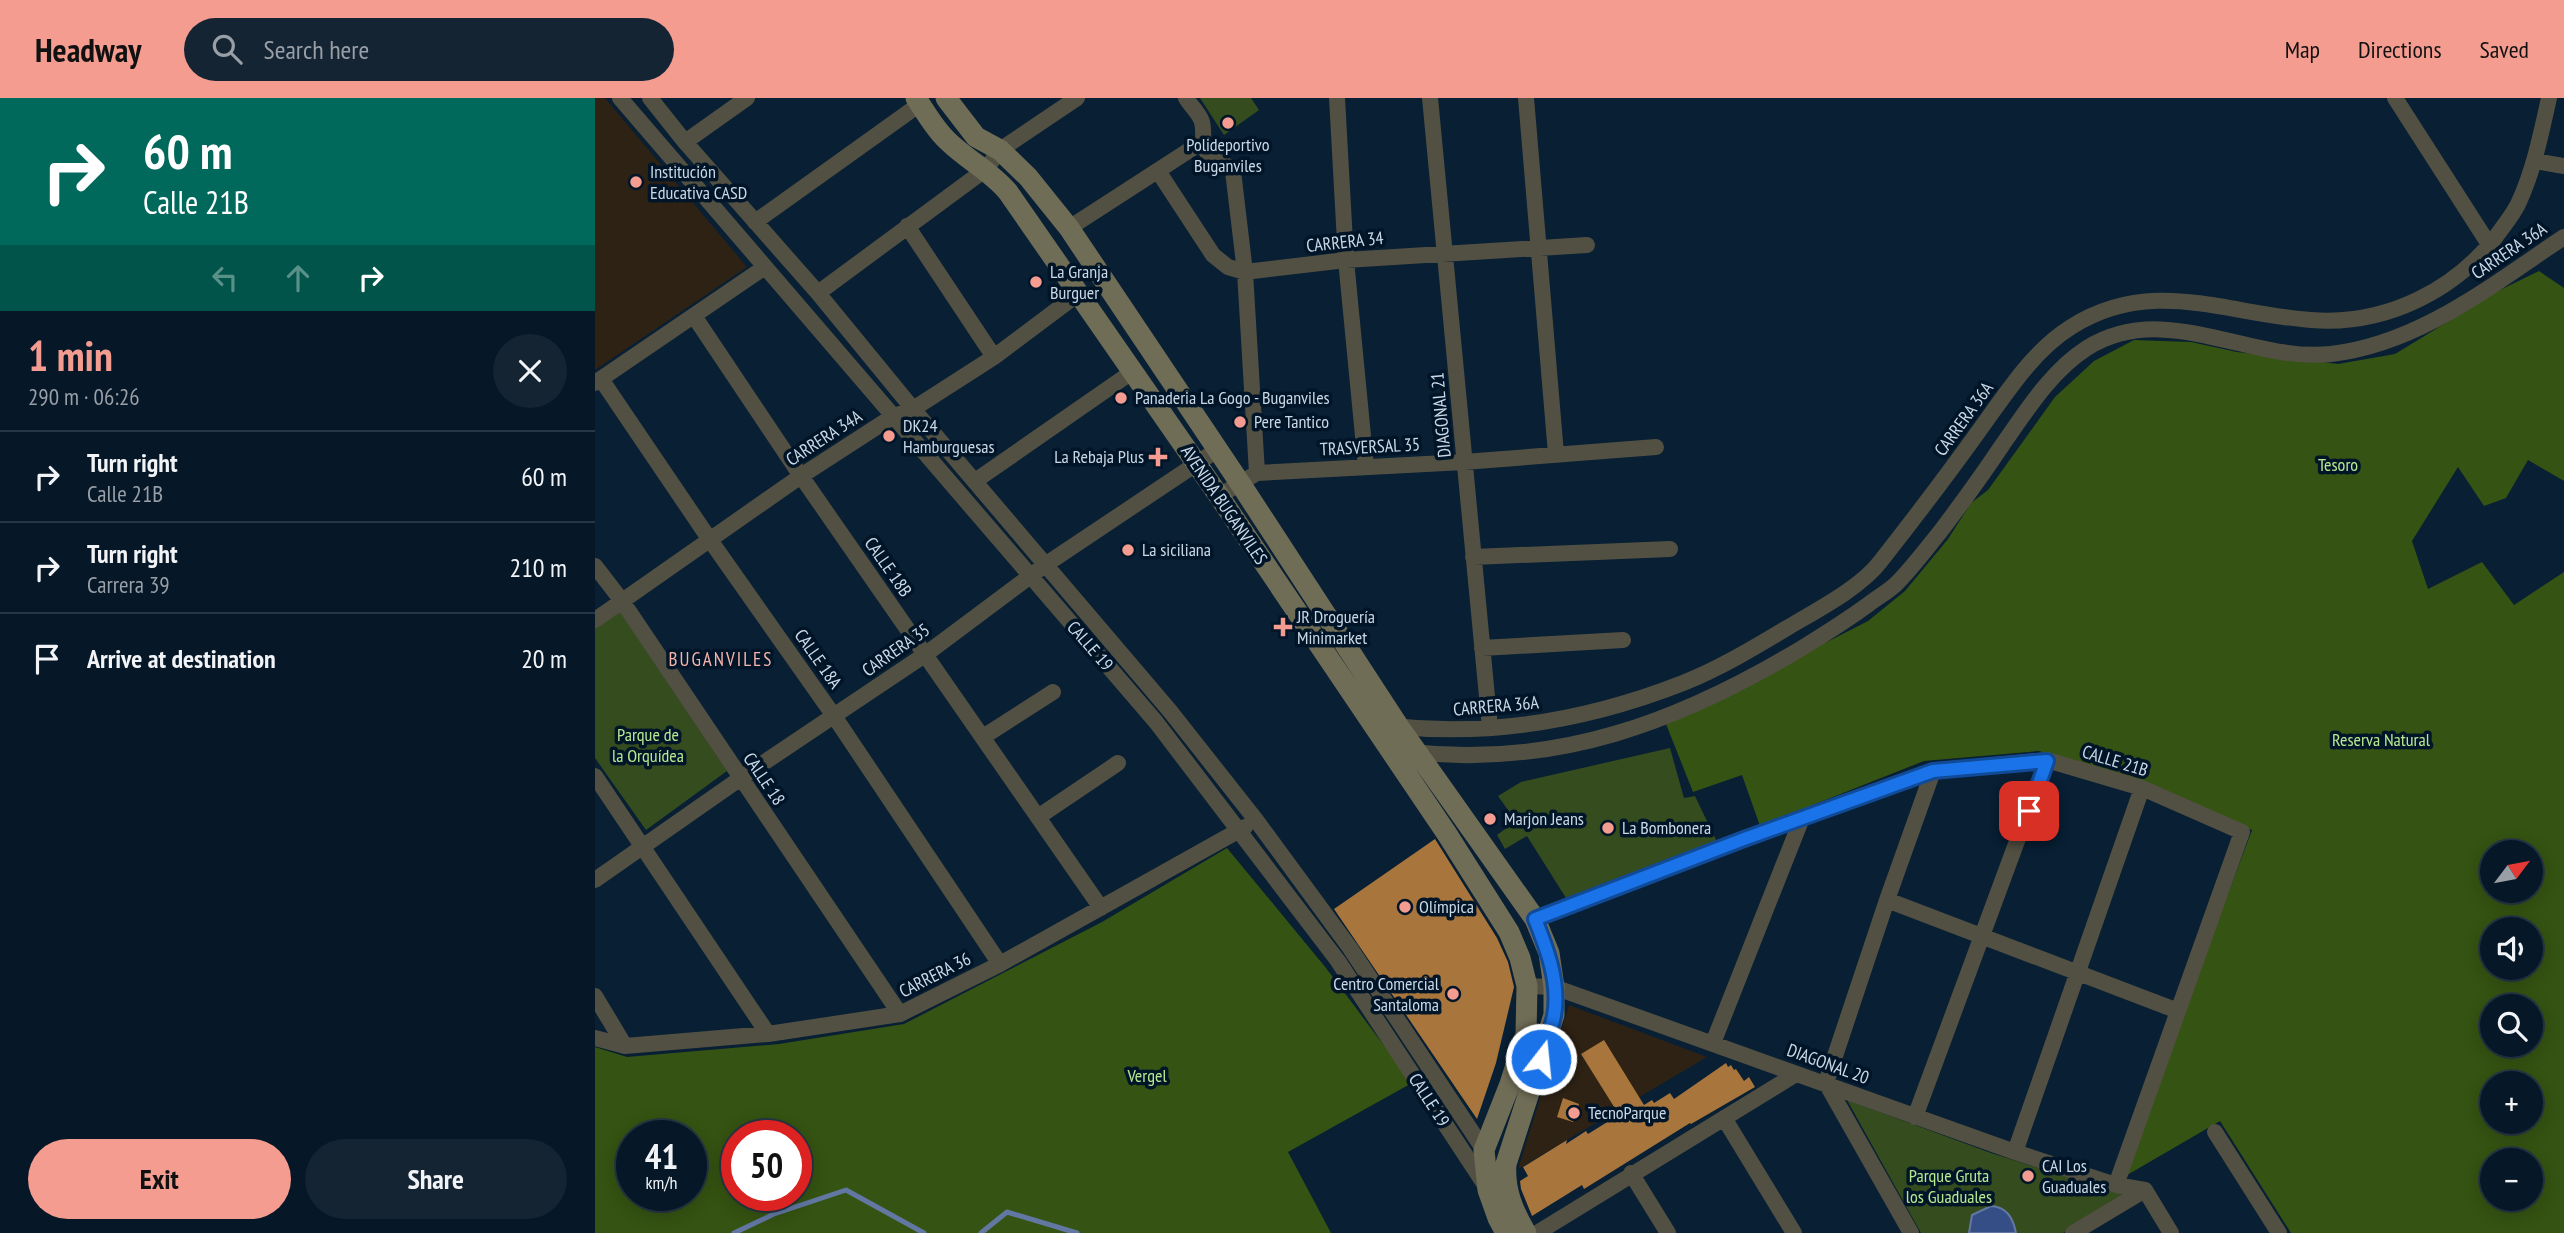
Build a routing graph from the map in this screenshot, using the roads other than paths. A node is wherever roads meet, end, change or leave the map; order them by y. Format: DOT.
graph roads {
  1 [pos="620,98"];
  2 [pos="650,98"];
  3 [pos="747,98"];
  4 [pos="946,98"];
  5 [pos="1186,98"];
  6 [pos="1337,98"];
  7 [pos="1430,98"];
  8 [pos="1526,98"];
  9 [pos="2395,98"];
  10 [pos="2549,98"];
  11 [pos="1073,99"];
  12 [pos="918,101"];
  13 [pos="685,142"];
  14 [pos="1202,142"];
  15 [pos="1000,150"];
  16 [pos="2535,161"];
  17 [pos="2564,166"];
  18 [pos="986,169"];
  19 [pos="1158,171"];
  20 [pos="755,222"];
  21 [pos="907,226"];
  22 [pos="1069,228"];
  23 [pos="2564,237"];
  24 [pos="1587,245"];
  25 [pos="2490,246"];
  26 [pos="1537,249"];
  27 [pos="1445,252"];
  28 [pos="1346,260"];
  29 [pos="765,267"];
  30 [pos="1245,272"];
  31 [pos="818,293"];
  32 [pos="1078,294"];
  33 [pos="694,316"];
  34 [pos="994,357"];
  35 [pos="1132,372"];
  36 [pos="598,381"];
  37 [pos="913,409"];
  38 [pos="892,416"];
  39 [pos="1656,447"];
  40 [pos="1217,450"];
  41 [pos="1556,454"];
  42 [pos="1464,462"];
  43 [pos="1197,464"];
  44 [pos="1366,467"];
  45 [pos="800,475"];
  46 [pos="1249,478"];
  47 [pos="975,481"];
  48 [pos="1219,496"];
  49 [pos="710,540"];
  50 [pos="1670,549"];
  51 [pos="1473,558"];
  52 [pos="1045,565"];
  53 [pos="595,566"];
  54 [pos="1030,576"];
  55 [pos="622,601"];
  56 [pos="595,620"];
  57 [pos="1623,640"];
  58 [pos="1482,648"];
  59 [pos="926,654"];
  60 [pos="1053,692"];
  61 [pos="834,716"];
  62 [pos="1371,724"];
  63 [pos="1399,727"];
  64 [pos="1490,728"];
  65 [pos="983,737"];
  66 [pos="1389,749"];
  67 [pos="1419,753"];
  68 [pos="2047,761"];
  69 [pos="1118,763"];
  70 [pos="1933,771"];
  71 [pos="595,776"];
  72 [pos="741,778"];
  73 [pos="2142,788"];
  74 [pos="1038,817"];
  75 [pos="1802,818"];
  76 [pos="1256,820"];
  77 [pos="1238,831"];
  78 [pos="643,845"];
  79 [pos="595,880"];
  80 [pos="1887,900"];
  81 [pos="1101,908"];
  82 [pos="1535,919"];
  83 [pos="1983,938"];
  84 [pos="1000,964"];
  85 [pos="2077,974"];
  86 [pos="1527,986"];
  87 [pos="1554,986"];
  88 [pos="595,996"];
  89 [pos="2178,1012"];
  90 [pos="900,1014"];
  91 [pos="768,1034"];
  92 [pos="595,1038"];
  93 [pos="1713,1043"];
  94 [pos="625,1046"];
  95 [pos="1797,1074"];
  96 [pos="1826,1083"];
  97 [pos="1915,1117"];
  98 [pos="1724,1118"];
  99 [pos="2215,1132"];
  100 [pos="1484,1150"];
  101 [pos="2015,1153"];
  102 [pos="1631,1173"];
  103 [pos="2116,1185"];
  104 [pos="1497,1186"];
  105 [pos="2145,1190"];
  106 [pos="1506,1233"];
  107 [pos="1526,1233"];
  108 [pos="1537,1233"];
  109 [pos="1668,1233"];
  110 [pos="1794,1233"];
  111 [pos="1911,1233"];
  112 [pos="2073,1233"];
  113 [pos="2171,1233"];
  114 [pos="2280,1233"];
  1 -- 29 [label="street, CALLE 19"];
  2 -- 13 [label="street, CALLE 19"];
  3 -- 13 [label="street"];
  4 -- 15 [label="main road, AVENIDA BUGANVILES"];
  5 -- 14 [label="street"];
  6 -- 28 [label="street"];
  7 -- 27 [label="street, DIAGONAL 21"];
  8 -- 26 [label="street"];
  9 -- 25 [label="street"];
  10 -- 16 [label="street"];
  11 -- 15 [label="street"];
  12 -- 18 [label="main road, AVENIDA BUGANVILES"];
  12 -- 20 [label="street"];
  13 -- 20 [label="street, CALLE 19"];
  14 -- 19 [label="street"];
  14 -- 30 [label="street"];
  15 -- 18 [label="street"];
  15 -- 22 [label="main road, AVENIDA BUGANVILES"];
  16 -- 17 [label="street"];
  16 -- 25 [label="street, CARRERA 36A"];
  18 -- 21 [label="street"];
  18 -- 32 [label="main road, AVENIDA BUGANVILES"];
  19 -- 22 [label="street"];
  19 -- 30 [label="street"];
  20 -- 31 [label="street, CALLE 19"];
  21 -- 31 [label="street"];
  21 -- 34 [label="street"];
  22 -- 40 [label="main road, AVENIDA BUGANVILES"];
  23 -- 67 [label="street, CARRERA 36A"];
  24 -- 26 [label="street, CARRERA 34"];
  25 -- 64 [label="street, CARRERA 36A"];
  26 -- 27 [label="street, CARRERA 34"];
  26 -- 41 [label="street"];
  27 -- 28 [label="street, CARRERA 34"];
  27 -- 42 [label="street, DIAGONAL 21"];
  28 -- 30 [label="street, CARRERA 34"];
  28 -- 44 [label="street"];
  29 -- 33 [label="street"];
  29 -- 38 [label="street, CALLE 19"];
  30 -- 46 [label="street"];
  31 -- 37 [label="street, CALLE 19"];
  32 -- 34 [label="street, CARRERA 34A"];
  32 -- 35 [label="main road, AVENIDA BUGANVILES"];
  33 -- 36 [label="street"];
  33 -- 45 [label="street, CALLE 18B"];
  34 -- 37 [label="street, CARRERA 34A"];
  35 -- 43 [label="main road, AVENIDA BUGANVILES"];
  35 -- 47 [label="street"];
  36 -- 49 [label="street, CALLE 18A"];
  37 -- 38 [label="street, CARRERA 34A"];
  37 -- 47 [label="street, CALLE 19"];
  38 -- 45 [label="street, CARRERA 34A"];
  38 -- 54 [label="street, CALLE 19"];
  39 -- 41 [label="street, TRASVERSAL 35"];
  40 -- 43 [label="street, CARRERA 35"];
  40 -- 46 [label="main road, AVENIDA BUGANVILES"];
  41 -- 42 [label="street, TRASVERSAL 35"];
  42 -- 44 [label="street, TRASVERSAL 35"];
  42 -- 51 [label="street, DIAGONAL 21"];
  43 -- 48 [label="main road, AVENIDA BUGANVILES"];
  43 -- 52 [label="street, CARRERA 35"];
  44 -- 46 [label="street, TRASVERSAL 35"];
  45 -- 49 [label="street, CARRERA 34A"];
  45 -- 59 [label="street, CALLE 18B"];
  46 -- 48 [label="street, TRASVERSAL 35"];
  46 -- 63 [label="main road, AVENIDA BUGANVILES"];
  47 -- 52 [label="street, CALLE 19"];
  48 -- 62 [label="main road, AVENIDA BUGANVILES"];
  49 -- 55 [label="street, CARRERA 34A"];
  49 -- 61 [label="street, CALLE 18A"];
  50 -- 51 [label="street"];
  51 -- 58 [label="street, DIAGONAL 21"];
  52 -- 54 [label="street, CARRERA 35"];
  52 -- 76 [label="street, CALLE 19"];
  53 -- 55 [label="street, CALLE 18"];
  54 -- 59 [label="street, CARRERA 35"];
  54 -- 77 [label="street, CALLE 19"];
  55 -- 56 [label="street, CARRERA 34A"];
  55 -- 72 [label="street, CALLE 18"];
  57 -- 58 [label="street"];
  58 -- 64 [label="street, DIAGONAL 21"];
  59 -- 61 [label="street, CARRERA 35"];
  59 -- 65 [label="street, CALLE 18B"];
  60 -- 65 [label="street"];
  61 -- 72 [label="street, CARRERA 35"];
  61 -- 84 [label="street, CALLE 18A"];
  62 -- 63 [label="street, CARRERA 36A"];
  62 -- 66 [label="main road, AVENIDA BUGANVILES"];
  63 -- 64 [label="street, CARRERA 36A"];
  63 -- 67 [label="main road, AVENIDA BUGANVILES"];
  65 -- 74 [label="street, CALLE 18B"];
  66 -- 67 [label="street, CARRERA 36A"];
  66 -- 86 [label="main road, AVENIDA BUGANVILES"];
  67 -- 82 [label="main road, AVENIDA BUGANVILES"];
  68 -- 70 [label="street, CALLE 21B"];
  68 -- 73 [label="street, CALLE 21B"];
  68 -- 83 [label="street"];
  69 -- 74 [label="street"];
  70 -- 75 [label="street, CALLE 21B"];
  70 -- 80 [label="street"];
  71 -- 78 [label="street"];
  72 -- 78 [label="street, CARRERA 35"];
  72 -- 90 [label="street, CALLE 18"];
  73 -- 85 [label="street"];
  73 -- 89 [label="street, CALLE 21B"];
  74 -- 81 [label="street, CALLE 18B"];
  75 -- 82 [label="street, CALLE 21B"];
  75 -- 93 [label="street"];
  76 -- 77 [label="street, CARRERA 36"];
  76 -- 100 [label="street, CALLE 19"];
  77 -- 81 [label="street, CARRERA 36"];
  77 -- 104 [label="street, CALLE 19"];
  78 -- 79 [label="street, CARRERA 35"];
  78 -- 91 [label="street"];
  80 -- 83 [label="street"];
  80 -- 96 [label="street"];
  81 -- 84 [label="street, CARRERA 36"];
  82 -- 87 [label="main road, AVENIDA BUGANVILES"];
  83 -- 85 [label="street"];
  83 -- 97 [label="street"];
  84 -- 90 [label="street, CARRERA 36"];
  85 -- 89 [label="street"];
  85 -- 101 [label="street"];
  86 -- 87 [label="street, DIAGONAL 20"];
  86 -- 100 [label="main road, AVENIDA BUGANVILES"];
  87 -- 93 [label="street, DIAGONAL 20"];
  87 -- 104 [label="main road, AVENIDA BUGANVILES"];
  88 -- 94 [label="street"];
  89 -- 103 [label="street"];
  90 -- 91 [label="street, CARRERA 36"];
  91 -- 94 [label="street, CARRERA 36"];
  92 -- 94 [label="street, CARRERA 36"];
  93 -- 95 [label="street, DIAGONAL 20"];
  95 -- 96 [label="street, DIAGONAL 20"];
  95 -- 98 [label="street"];
  96 -- 97 [label="street, DIAGONAL 20"];
  96 -- 111 [label="street"];
  97 -- 101 [label="street, DIAGONAL 20"];
  98 -- 102 [label="street"];
  98 -- 110 [label="street"];
  99 -- 114 [label="street"];
  100 -- 104 [label="main road"];
  101 -- 103 [label="street, DIAGONAL 20"];
  102 -- 108 [label="street"];
  102 -- 109 [label="street"];
  103 -- 105 [label="street, DIAGONAL 20"];
  104 -- 106 [label="main road, CALLE 19"];
  104 -- 107 [label="main road, CALLE 19"];
  105 -- 112 [label="street"];
  105 -- 113 [label="street"];
}
